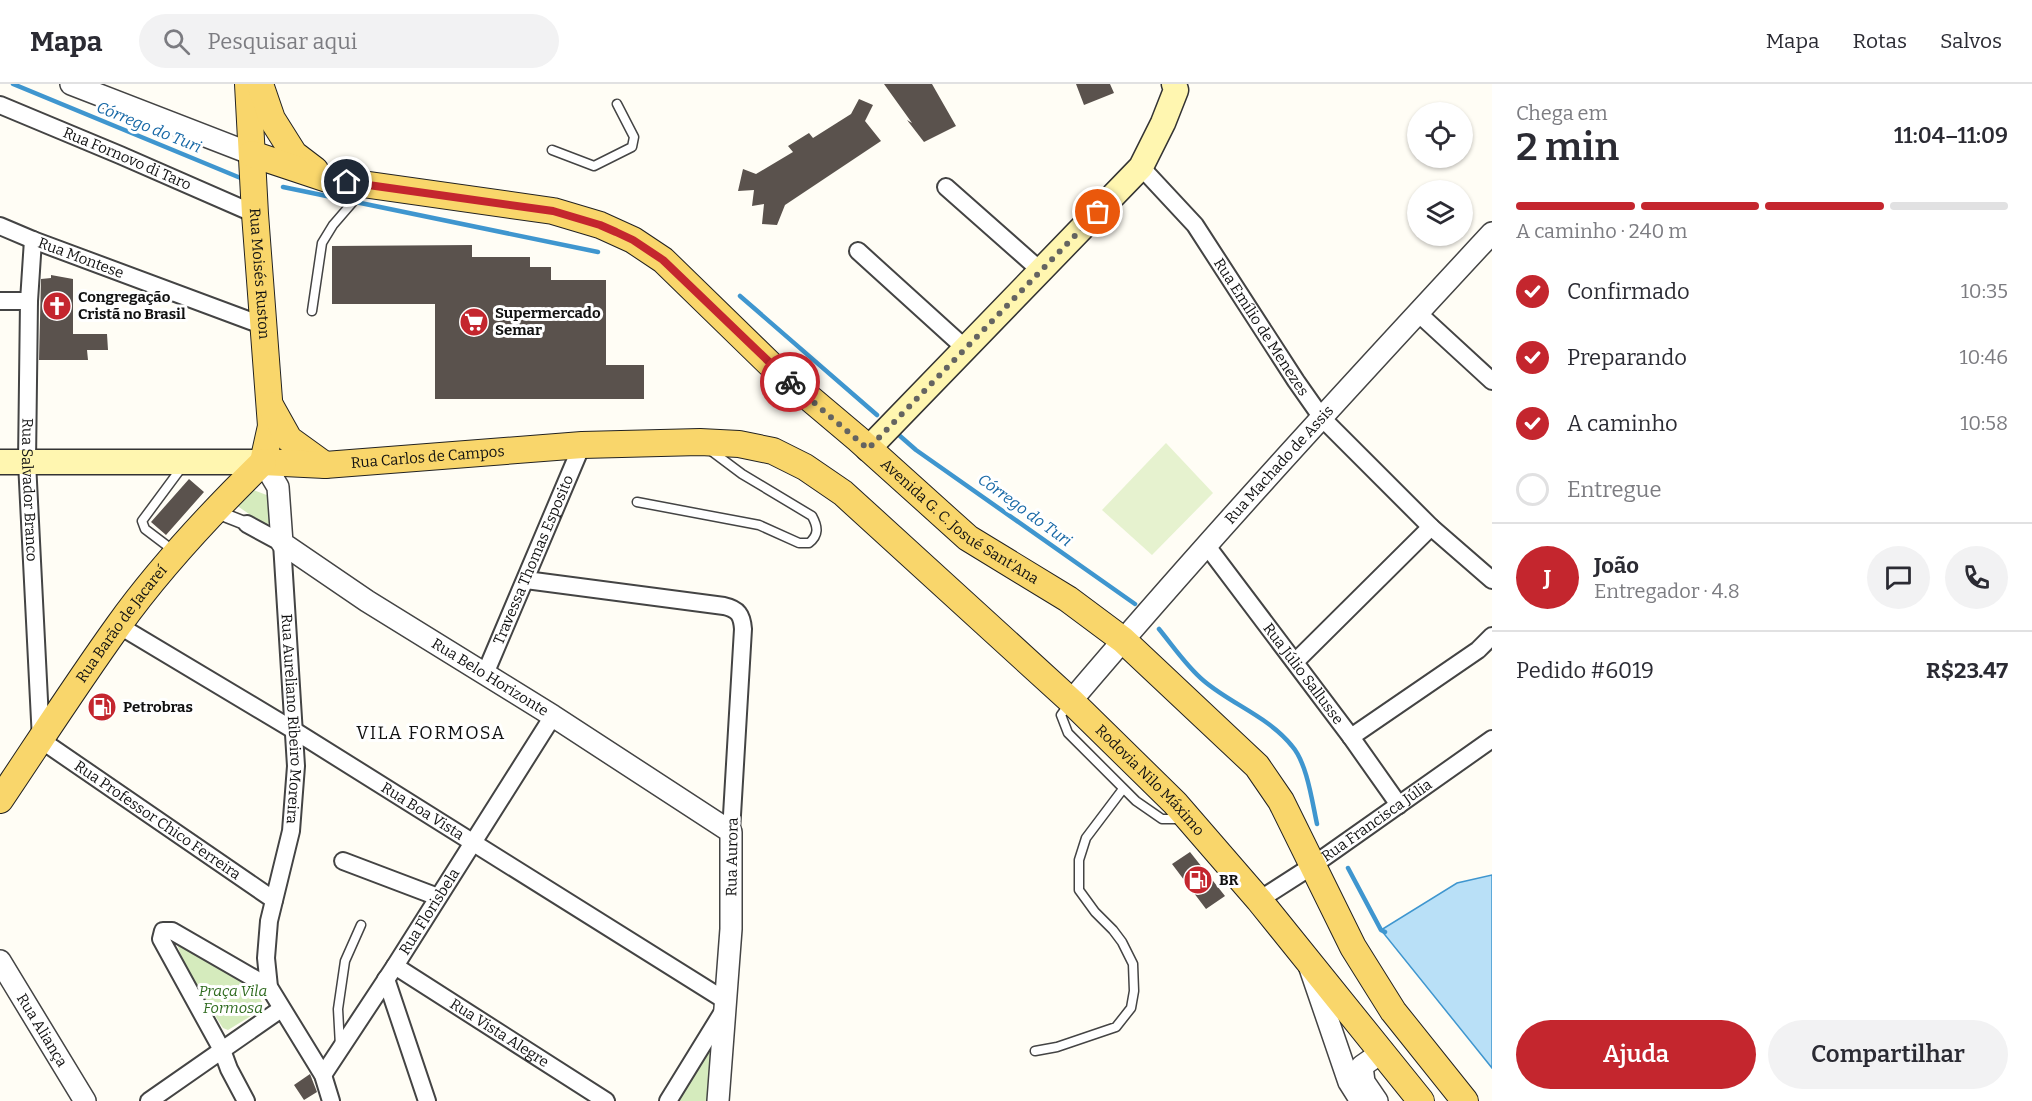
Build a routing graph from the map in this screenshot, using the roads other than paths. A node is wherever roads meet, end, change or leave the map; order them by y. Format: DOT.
graph roads {
  1 [pos="71,84"];
  2 [pos="248,84"];
  3 [pos="260,84"];
  4 [pos="1177,86"];
  5 [pos="617,104"];
  6 [pos="0,105"];
  7 [pos="552,150"];
  8 [pos="252,154"];
  9 [pos="1141,167"];
  10 [pos="327,179"];
  11 [pos="946,187"];
  12 [pos="361,192"];
  13 [pos="255,214"];
  14 [pos="0,226"];
  15 [pos="1492,233"];
  16 [pos="33,240"];
  17 [pos="858,251"];
  18 [pos="1041,271"];
  19 [pos="0,301"];
  20 [pos="29,301"];
  21 [pos="312,311"];
  22 [pos="1418,313"];
  23 [pos="264,326"];
  24 [pos="966,349"];
  25 [pos="1492,381"];
  26 [pos="270,405"];
  27 [pos="1322,418"];
  28 [pos="700,442"];
  29 [pos="582,445"];
  30 [pos="868,449"];
  31 [pos="0,462"];
  32 [pos="27,462"];
  33 [pos="186,462"];
  34 [pos="263,462"];
  35 [pos="325,465"];
  36 [pos="843,493"];
  37 [pos="637,502"];
  38 [pos="214,511"];
  39 [pos="247,524"];
  40 [pos="1431,527"];
  41 [pos="282,543"];
  42 [pos="1207,546"];
  43 [pos="176,553"];
  44 [pos="526,580"];
  45 [pos="1492,580"];
  46 [pos="118,625"];
  47 [pos="1492,636"];
  48 [pos="1122,640"];
  49 [pos="1295,662"];
  50 [pos="485,674"];
  51 [pos="1071,701"];
  52 [pos="553,716"];
  53 [pos="295,731"];
  54 [pos="1351,737"];
  55 [pos="1492,739"];
  56 [pos="41,740"];
  57 [pos="1123,789"];
  58 [pos="0,800"];
  59 [pos="1399,805"];
  60 [pos="1190,819"];
  61 [pos="731,832"];
  62 [pos="472,844"];
  63 [pos="343,861"];
  64 [pos="1312,866"];
  65 [pos="438,897"];
  66 [pos="274,900"];
  67 [pos="1259,900"];
  68 [pos="361,926"];
  69 [pos="1307,959"];
  70 [pos="0,961"];
  71 [pos="391,972"];
  72 [pos="269,987"];
  73 [pos="726,1004"];
  74 [pos="281,1009"];
  75 [pos="222,1050"];
  76 [pos="340,1050"];
  77 [pos="1035,1051"];
  78 [pos="1385,1055"];
  79 [pos="323,1075"];
  80 [pos="84,1101"];
  81 [pos="150,1101"];
  82 [pos="246,1101"];
  83 [pos="331,1101"];
  84 [pos="427,1101"];
  85 [pos="606,1101"];
  86 [pos="668,1101"];
  87 [pos="718,1101"];
  88 [pos="1361,1101"];
  89 [pos="1377,1101"];
  90 [pos="1420,1101"];
  91 [pos="1465,1101"];
  1 -- 8 [label="street"];
  2 -- 8 [label="main road, Rua Moisés Ruston"];
  3 -- 10 [label="main road"];
  4 -- 9 [label="main road"];
  5 -- 7 [label="lane"];
  6 -- 13 [label="street, Rua Fornovo di Taro"];
  8 -- 10 [label="main road, Avenida G. C. Josué Sant'Ana"];
  8 -- 13 [label="main road, Rua Moisés Ruston"];
  9 -- 18 [label="main road"];
  9 -- 27 [label="street, Rua Emílio de Menezes"];
  10 -- 12 [label="main road, Avenida G. C. Josué Sant'Ana"];
  11 -- 18 [label="street"];
  12 -- 21 [label="lane"];
  12 -- 30 [label="main road, Avenida G. C. Josué Sant'Ana"];
  13 -- 23 [label="main road, Rua Moisés Ruston"];
  14 -- 16 [label="street, Rua Montese"];
  15 -- 22 [label="street, Rua Machado de Assis"];
  16 -- 20 [label="street, Rua Salvador Branco"];
  16 -- 23 [label="street, Rua Montese"];
  17 -- 24 [label="street"];
  18 -- 24 [label="main road"];
  19 -- 20 [label="street"];
  20 -- 32 [label="street, Rua Salvador Branco"];
  22 -- 25 [label="street"];
  22 -- 27 [label="street, Rua Machado de Assis"];
  23 -- 26 [label="main road, Rua Moisés Ruston"];
  24 -- 30 [label="main road"];
  26 -- 34 [label="main road, Rua Moisés Ruston"];
  26 -- 35 [label="main road"];
  27 -- 40 [label="street, Rua Emílio de Menezes"];
  27 -- 42 [label="street, Rua Machado de Assis"];
  28 -- 29 [label="main road, Rua Carlos de Campos"];
  28 -- 36 [label="main road, Rua Carlos de Campos"];
  28 -- 37 [label="lane"];
  29 -- 35 [label="main road, Rua Carlos de Campos"];
  29 -- 44 [label="street, Travessa Thomas Esposito"];
  30 -- 48 [label="main road, Avenida G. C. Josué Sant'Ana"];
  31 -- 32 [label="main road, Rua Carlos de Campos"];
  32 -- 33 [label="main road, Rua Carlos de Campos"];
  32 -- 56 [label="street, Rua Salvador Branco"];
  33 -- 34 [label="main road, Rua Carlos de Campos"];
  33 -- 43 [label="lane"];
  34 -- 35 [label="main road, Rua Carlos de Campos"];
  34 -- 38 [label="main road, Rua Barão de Jacareí"];
  34 -- 41 [label="street, Rua Aureliano Ribeiro Moreira"];
  36 -- 51 [label="main road, Rodovia Nilo Máximo"];
  38 -- 39 [label="street"];
  38 -- 43 [label="main road, Rua Barão de Jacareí"];
  39 -- 41 [label="street, Rua Belo Horizonte"];
  40 -- 45 [label="street, Rua Emílio de Menezes"];
  40 -- 49 [label="street"];
  41 -- 50 [label="street, Rua Belo Horizonte"];
  41 -- 53 [label="street, Rua Aureliano Ribeiro Moreira"];
  42 -- 48 [label="street, Rua Machado de Assis"];
  42 -- 49 [label="street, Rua Júlio Sallusse"];
  43 -- 46 [label="main road, Rua Barão de Jacareí"];
  44 -- 50 [label="street, Travessa Thomas Esposito"];
  44 -- 61 [label="street, Rua Aurora"];
  46 -- 53 [label="street, Rua Boa Vista"];
  46 -- 56 [label="main road, Rua Barão de Jacareí"];
  47 -- 54 [label="street"];
  48 -- 51 [label="street, Rua Machado de Assis"];
  48 -- 64 [label="main road, Avenida G. C. Josué Sant'Ana"];
  49 -- 54 [label="street, Rua Júlio Sallusse"];
  50 -- 52 [label="street, Rua Belo Horizonte"];
  51 -- 57 [label="lane"];
  51 -- 60 [label="main road, Rodovia Nilo Máximo"];
  52 -- 61 [label="street, Rua Belo Horizonte"];
  52 -- 62 [label="street, Rua Florisbela"];
  53 -- 62 [label="street, Rua Boa Vista"];
  53 -- 66 [label="street, Rua Aureliano Ribeiro Moreira"];
  54 -- 59 [label="street, Rua Júlio Sallusse"];
  55 -- 59 [label="street, Rua Francisca Júlia"];
  56 -- 58 [label="main road, Rua Barão de Jacareí"];
  56 -- 66 [label="street, Rua Professor Chico Ferreira"];
  57 -- 60 [label="lane"];
  57 -- 77 [label="lane"];
  59 -- 64 [label="street, Rua Francisca Júlia"];
  60 -- 67 [label="main road, Rodovia Nilo Máximo"];
  61 -- 73 [label="street, Rua Aurora"];
  62 -- 65 [label="street, Rua Florisbela"];
  62 -- 73 [label="street, Rua Boa Vista"];
  63 -- 65 [label="street"];
  64 -- 67 [label="street, Rua Francisca Júlia"];
  64 -- 91 [label="main road, Avenida G. C. Josué Sant'Ana"];
  65 -- 71 [label="street, Rua Florisbela"];
  66 -- 72 [label="street, Rua Aureliano Ribeiro Moreira"];
  67 -- 69 [label="main road, Rodovia Nilo Máximo"];
  68 -- 76 [label="lane"];
  69 -- 78 [label="main road, Rodovia Nilo Máximo"];
  69 -- 88 [label="street"];
  70 -- 80 [label="street, Rua Aliança"];
  71 -- 76 [label="street, Rua Florisbela"];
  71 -- 84 [label="street"];
  71 -- 85 [label="street, Rua Vista Alegre"];
  72 -- 74 [label="street, Rua Aureliano Ribeiro Moreira"];
  72 -- 75 [label="street"];
  73 -- 86 [label="street"];
  73 -- 87 [label="street, Rua Aurora"];
  74 -- 75 [label="street"];
  74 -- 79 [label="street, Rua Aureliano Ribeiro Moreira"];
  75 -- 81 [label="street"];
  75 -- 82 [label="street"];
  76 -- 79 [label="street, Rua Florisbela"];
  78 -- 89 [label="street"];
  78 -- 90 [label="main road, Rodovia Nilo Máximo"];
  79 -- 83 [label="street, Rua Aureliano Ribeiro Moreira"];
}
